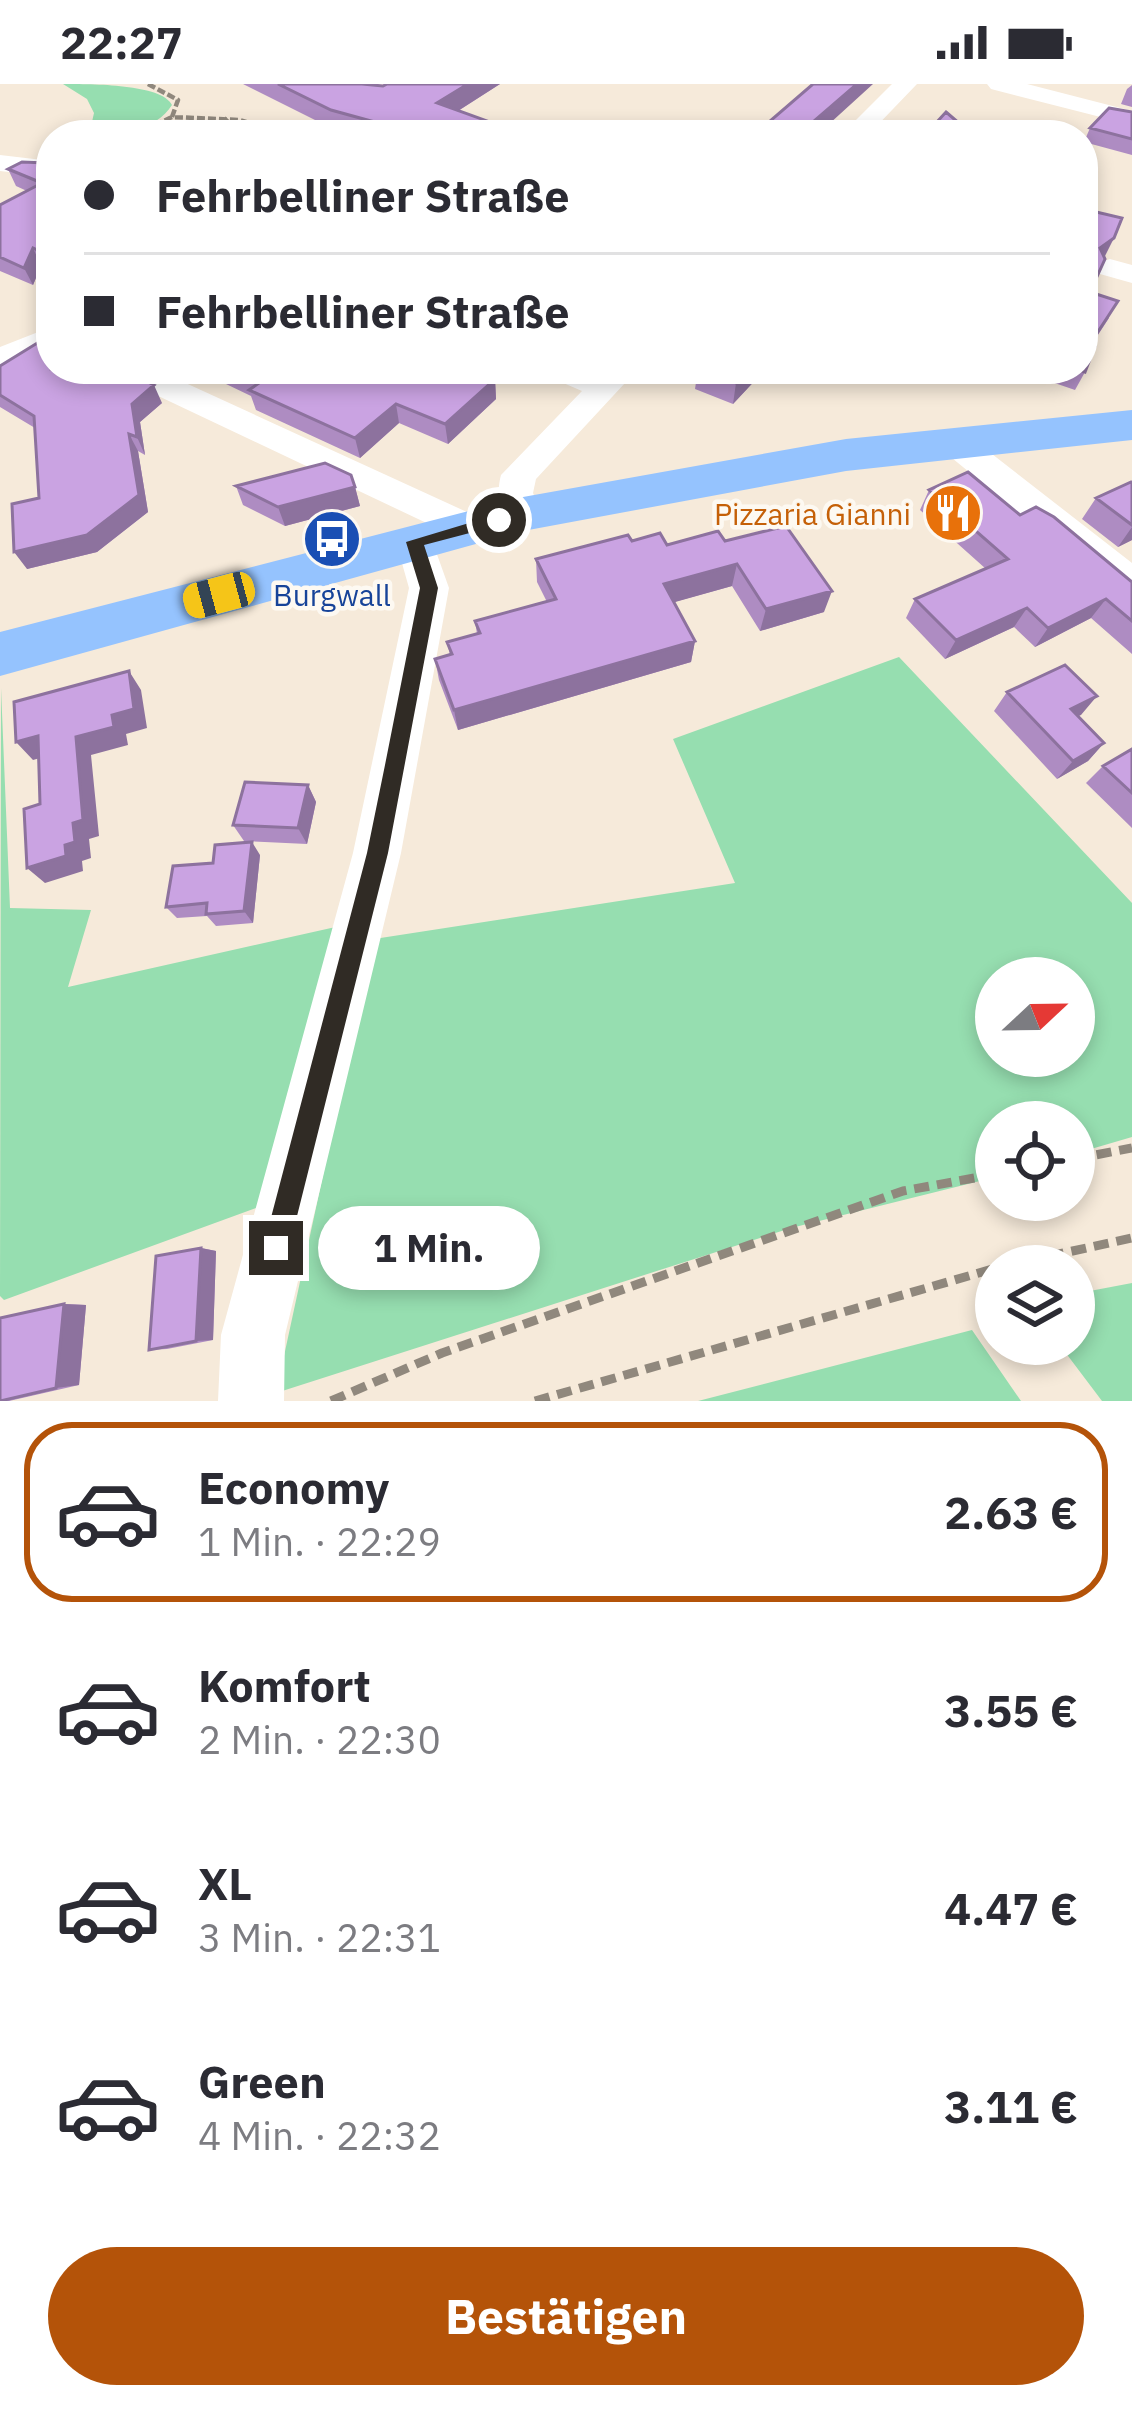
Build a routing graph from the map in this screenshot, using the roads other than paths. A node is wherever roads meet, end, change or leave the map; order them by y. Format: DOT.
graph roads {
  1 [pos="905,84"];
  2 [pos="999,84"];
  3 [pos="1132,118"];
  4 [pos="869,120"];
  5 [pos="0,163"];
  6 [pos="36,168"];
  7 [pos="13,326"];
  8 [pos="36,331"];
  9 [pos="36,344"];
  10 [pos="0,357"];
  11 [pos="160,384"];
  12 [pos="607,384"];
  13 [pos="1132,424"];
  14 [pos="953,441"];
  15 [pos="524,514"];
  16 [pos="467,527"];
  17 [pos="415,542"];
  18 [pos="1132,584"];
  19 [pos="0,654"];
  20 [pos="251,1401"];
  1 -- 4 [label="street"];
  2 -- 3 [label="street"];
  5 -- 6 [label="street"];
  7 -- 8 [label="street"];
  9 -- 10 [label="street"];
  11 -- 16 [label="street"];
  12 -- 15 [label="street"];
  13 -- 14 [label="main road"];
  14 -- 15 [label="main road"];
  14 -- 18 [label="street"];
  15 -- 16 [label="main road"];
  16 -- 17 [label="main road"];
  17 -- 19 [label="main road"];
  17 -- 20 [label="street"];
}
